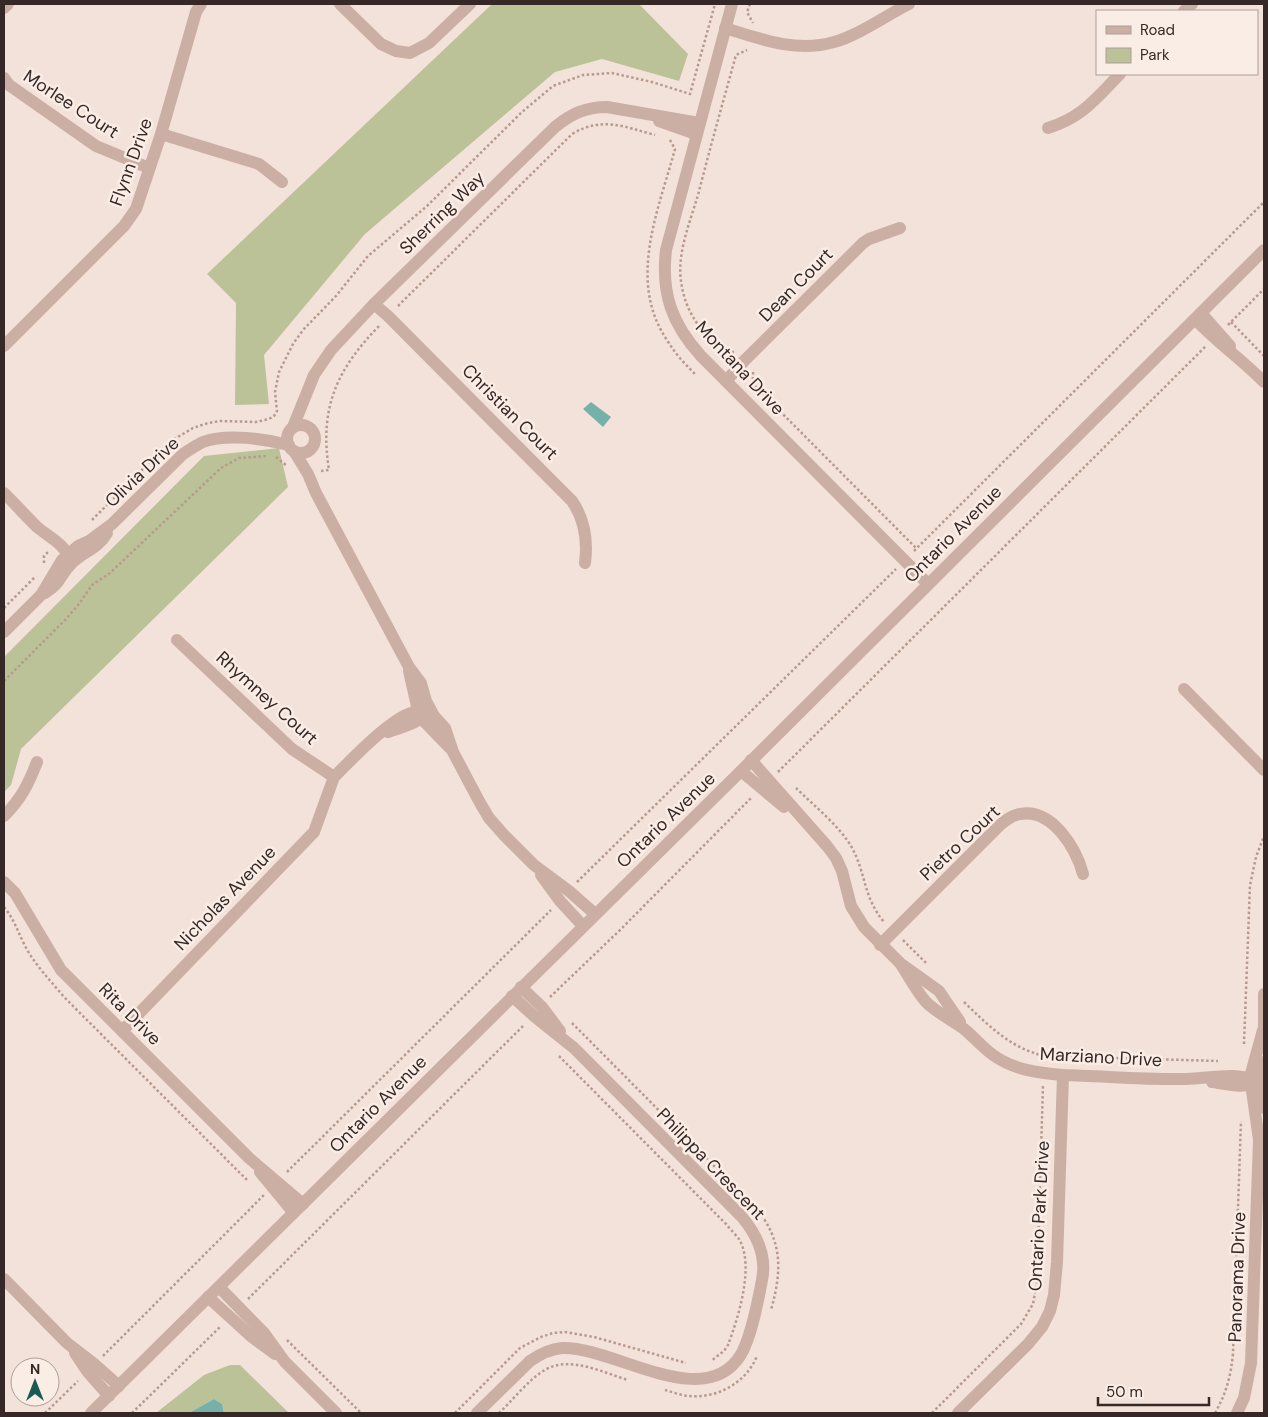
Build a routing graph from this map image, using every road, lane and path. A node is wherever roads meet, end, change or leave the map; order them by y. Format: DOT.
graph roads {
  1 [pos="8,4"];
  2 [pos="201,4"];
  3 [pos="340,4"];
  4 [pos="470,4"];
  5 [pos="714,4"];
  6 [pos="732,4"];
  7 [pos="750,4"];
  8 [pos="909,4"];
  9 [pos="4,8"];
  10 [pos="725,28"];
  11 [pos="750,36"];
  12 [pos="1119,75"];
  13 [pos="4,78"];
  14 [pos="1048,128"];
  15 [pos="698,129"];
  16 [pos="161,134"];
  17 [pos="660,137"];
  18 [pos="670,139"];
  19 [pos="149,168"];
  20 [pos="282,182"];
  21 [pos="1264,202"];
  22 [pos="900,228"];
  23 [pos="1264,250"];
  24 [pos="1264,289"];
  25 [pos="374,304"];
  26 [pos="388,316"];
  27 [pos="1198,316"];
  28 [pos="1231,322"];
  29 [pos="1217,336"];
  30 [pos="4,346"];
  31 [pos="1264,356"];
  32 [pos="744,361"];
  33 [pos="696,375"];
  34 [pos="726,381"];
  35 [pos="1264,382"];
  36 [pos="305,401"];
  37 [pos="270,420"];
  38 [pos="308,427"];
  39 [pos="291,429"];
  40 [pos="255,439"];
  41 [pos="291,448"];
  42 [pos="309,450"];
  43 [pos="289,468"];
  44 [pos="329,470"];
  45 [pos="308,474"];
  46 [pos="4,493"];
  47 [pos="916,548"];
  48 [pos="67,559"];
  49 [pos="904,560"];
  50 [pos="586,563"];
  51 [pos="928,584"];
  52 [pos="4,632"];
  53 [pos="177,640"];
  54 [pos="4,681"];
  55 [pos="1184,690"];
  56 [pos="423,713"];
  57 [pos="752,760"];
  58 [pos="37,762"];
  59 [pos="1264,770"];
  60 [pos="741,771"];
  61 [pos="334,777"];
  62 [pos="765,785"];
  63 [pos="4,816"];
  64 [pos="1264,836"];
  65 [pos="534,865"];
  66 [pos="1083,874"];
  67 [pos="4,882"];
  68 [pos="569,890"];
  69 [pos="560,901"];
  70 [pos="595,914"];
  71 [pos="583,926"];
  72 [pos="900,936"];
  73 [pos="880,945"];
  74 [pos="931,968"];
  75 [pos="517,991"];
  76 [pos="1264,994"];
  77 [pos="961,999"];
  78 [pos="538,1011"];
  79 [pos="569,1020"];
  80 [pos="122,1031"];
  81 [pos="1264,1034"];
  82 [pos="1244,1044"];
  83 [pos="554,1050"];
  84 [pos="1044,1056"];
  85 [pos="1225,1062"];
  86 [pos="1264,1062"];
  87 [pos="1044,1074"];
  88 [pos="1063,1075"];
  89 [pos="1254,1082"];
  90 [pos="1264,1108"];
  91 [pos="1264,1116"];
  92 [pos="1242,1117"];
  93 [pos="1259,1140"];
  94 [pos="274,1184"];
  95 [pos="298,1208"];
  96 [pos="4,1279"];
  97 [pos="219,1287"];
  98 [pos="208,1297"];
  99 [pos="240,1308"];
  100 [pos="770,1313"];
  101 [pos="230,1317"];
  102 [pos="287,1340"];
  103 [pos="758,1352"];
  104 [pos="285,1362"];
  105 [pos="704,1363"];
  106 [pos="688,1364"];
  107 [pos="91,1368"];
  108 [pos="637,1382"];
  109 [pos="119,1386"];
  110 [pos="665,1390"];
  111 [pos="109,1396"];
  112 [pos="46,1413"];
  113 [pos="91,1413"];
  114 [pos="132,1413"];
  115 [pos="336,1413"];
  116 [pos="361,1413"];
  117 [pos="455,1413"];
  118 [pos="477,1413"];
  119 [pos="499,1413"];
  120 [pos="932,1413"];
  121 [pos="958,1413"];
  122 [pos="1215,1413"];
  123 [pos="1237,1413"];
  1 -- 9 [label="street"];
  2 -- 16 [label="street, Flynn Drive"];
  3 -- 4 [label="street"];
  5 -- 37 [label="path"];
  6 -- 10 [label="street, Montana Drive"];
  7 -- 11 [label="path"];
  8 -- 11 [label="street"];
  10 -- 11 [label="street"];
  10 -- 15 [label="street, Montana Drive"];
  11 -- 32 [label="path"];
  12 -- 14 [label="street"];
  13 -- 19 [label="street, Morlee Court"];
  15 -- 25 [label="street, Sherring Way"];
  15 -- 34 [label="street, Montana Drive"];
  16 -- 19 [label="street, Flynn Drive"];
  16 -- 20 [label="street"];
  17 -- 26 [label="path"];
  18 -- 33 [label="path"];
  19 -- 30 [label="street, Flynn Drive"];
  21 -- 47 [label="path"];
  22 -- 32 [label="street, Dean Court"];
  23 -- 27 [label="street, Ontario Avenue"];
  24 -- 28 [label="path"];
  25 -- 26 [label="street, Christian Court"];
  25 -- 36 [label="street, Sherring Way"];
  26 -- 44 [label="path"];
  26 -- 50 [label="street, Christian Court"];
  27 -- 29 [label="street"];
  27 -- 51 [label="street, Ontario Avenue"];
  28 -- 29 [label="path"];
  28 -- 31 [label="path"];
  29 -- 35 [label="street"];
  29 -- 62 [label="path"];
  32 -- 34 [label="street, Dean Court"];
  32 -- 47 [label="path"];
  34 -- 49 [label="street, Montana Drive"];
  36 -- 38 [label="street, Sherring Way"];
  36 -- 39 [label="street, Sherring Way"];
  38 -- 39 [label="street"];
  38 -- 42 [label="street"];
  39 -- 40 [label="street, Olivia Drive"];
  39 -- 41 [label="street"];
  40 -- 41 [label="street, Olivia Drive"];
  40 -- 48 [label="street, Olivia Drive"];
  41 -- 42 [label="street"];
  41 -- 45 [label="street"];
  42 -- 45 [label="street"];
  43 -- 54 [label="path"];
  45 -- 56 [label="street"];
  46 -- 48 [label="street"];
  47 -- 49 [label="path"];
  48 -- 52 [label="street, Olivia Drive"];
  49 -- 51 [label="street, Montana Drive"];
  49 -- 68 [label="path"];
  51 -- 57 [label="street, Ontario Avenue"];
  53 -- 61 [label="street, Rhymney Court"];
  55 -- 59 [label="street"];
  56 -- 61 [label="street"];
  56 -- 65 [label="street"];
  57 -- 60 [label="street, Ontario Avenue"];
  57 -- 62 [label="street, Marziano Drive"];
  58 -- 63 [label="street"];
  60 -- 62 [label="street, Marziano Drive"];
  60 -- 70 [label="street, Ontario Avenue"];
  61 -- 80 [label="street, Nicholas Avenue"];
  62 -- 73 [label="street, Marziano Drive"];
  62 -- 78 [label="path"];
  64 -- 82 [label="path"];
  65 -- 68 [label="street"];
  65 -- 69 [label="street"];
  66 -- 73 [label="street, Pietro Court"];
  67 -- 80 [label="street, Rita Drive"];
  68 -- 70 [label="street"];
  69 -- 71 [label="street"];
  69 -- 94 [label="path"];
  70 -- 71 [label="street, Ontario Avenue"];
  71 -- 75 [label="street, Ontario Avenue"];
  72 -- 74 [label="path"];
  73 -- 87 [label="street, Marziano Drive"];
  75 -- 78 [label="street, Philippa Crescent"];
  75 -- 95 [label="street, Ontario Avenue"];
  76 -- 81 [label="street, Panorama Drive"];
  77 -- 84 [label="path"];
  78 -- 99 [label="path"];
  78 -- 118 [label="street, Philippa Crescent"];
  79 -- 100 [label="path"];
  80 -- 94 [label="street, Rita Drive"];
  81 -- 89 [label="street, Panorama Drive"];
  83 -- 105 [label="path"];
  84 -- 85 [label="path"];
  84 -- 87 [label="path"];
  86 -- 89 [label="street, Panorama Drive"];
  87 -- 88 [label="street, Marziano Drive"];
  87 -- 120 [label="path"];
  88 -- 89 [label="street, Marziano Drive"];
  88 -- 121 [label="street, Ontario Park Drive"];
  89 -- 90 [label="street, Panorama Drive"];
  89 -- 93 [label="street, Panorama Drive"];
  91 -- 93 [label="street, Panorama Drive"];
  92 -- 122 [label="path"];
  93 -- 123 [label="street, Panorama Drive"];
  94 -- 95 [label="street, Rita Drive"];
  94 -- 107 [label="path"];
  95 -- 97 [label="street, Ontario Avenue"];
  96 -- 107 [label="street"];
  97 -- 98 [label="street, Ontario Avenue"];
  97 -- 99 [label="street"];
  98 -- 101 [label="street"];
  98 -- 109 [label="street, Ontario Avenue"];
  99 -- 104 [label="street"];
  101 -- 104 [label="street"];
  101 -- 114 [label="path"];
  102 -- 116 [label="path"];
  103 -- 110 [label="path"];
  104 -- 115 [label="street"];
  106 -- 117 [label="path"];
  107 -- 109 [label="street"];
  107 -- 111 [label="street"];
  107 -- 112 [label="path"];
  108 -- 119 [label="path"];
  109 -- 111 [label="street, Ontario Avenue"];
  111 -- 113 [label="street, Ontario Avenue"];
}
